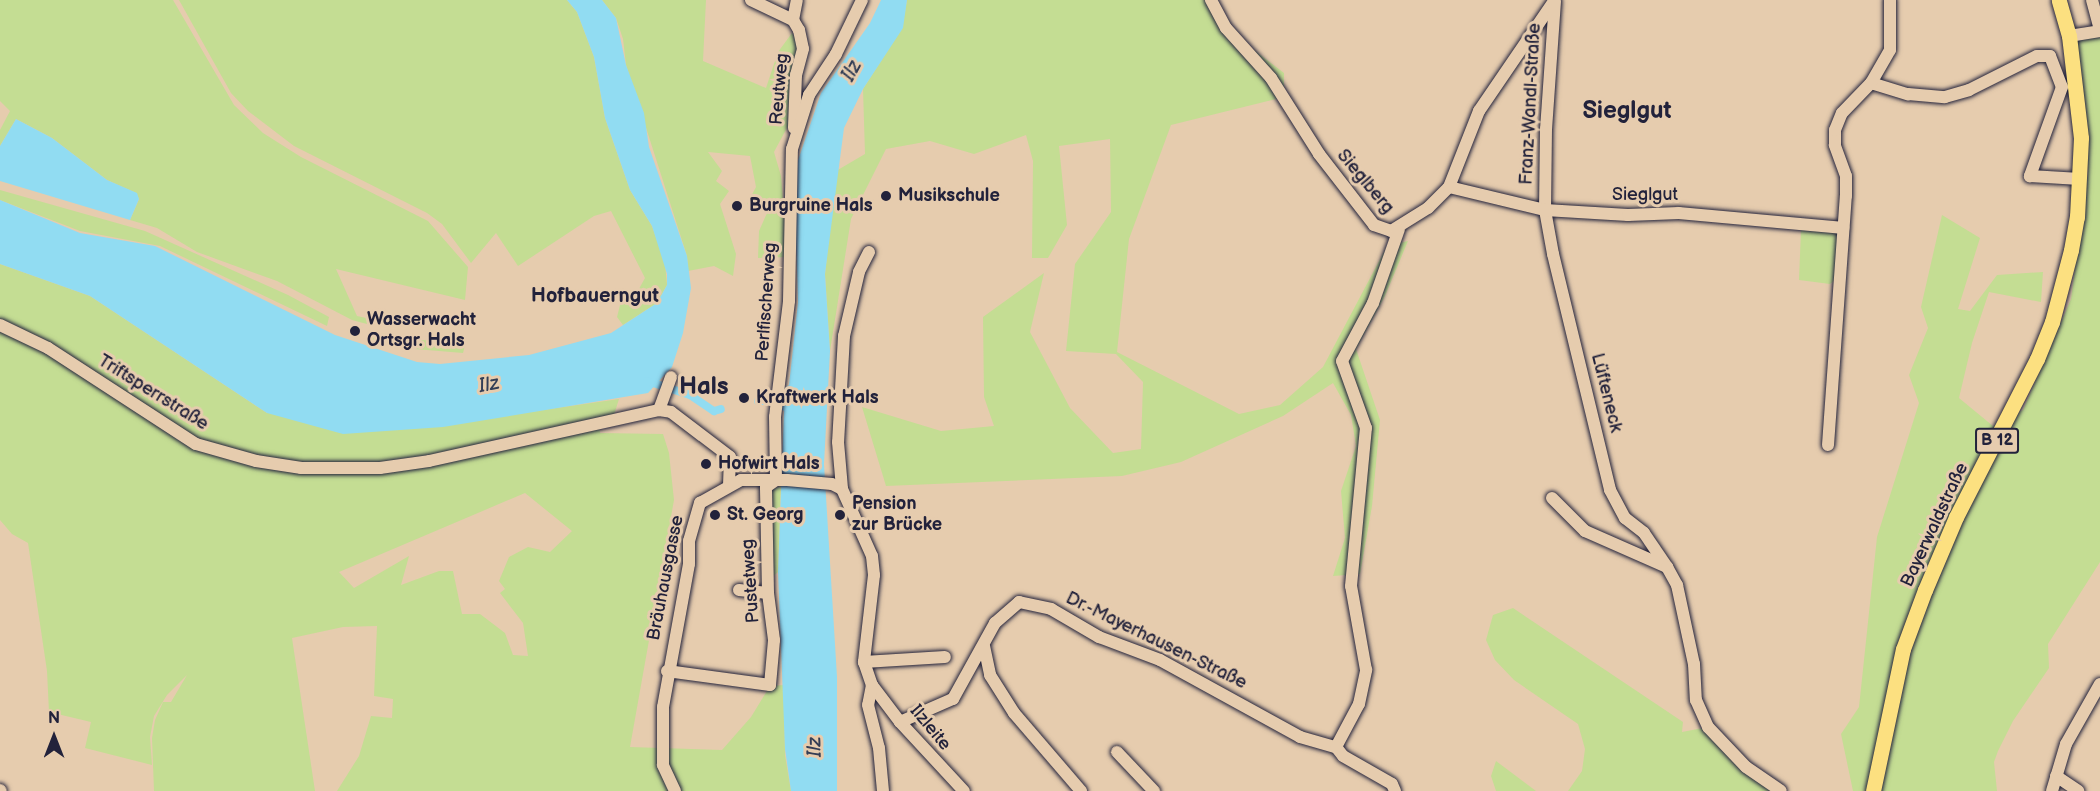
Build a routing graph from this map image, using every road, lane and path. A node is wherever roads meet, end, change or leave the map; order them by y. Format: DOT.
graph roads {
  1 [pos="751,0"];
  2 [pos="797,0"];
  3 [pos="862,0"];
  4 [pos="1211,0"];
  5 [pos="1555,0"];
  6 [pos="1890,0"];
  7 [pos="2059,0"];
  8 [pos="2092,0"];
  9 [pos="794,20"];
  10 [pos="2100,30"];
  11 [pos="2069,36"];
  12 [pos="1871,83"];
  13 [pos="795,138"];
  14 [pos="2080,179"];
  15 [pos="1449,187"];
  16 [pos="1545,210"];
  17 [pos="1843,228"];
  18 [pos="1399,229"];
  19 [pos="869,252"];
  20 [pos="0,325"];
  21 [pos="670,381"];
  22 [pos="659,410"];
  23 [pos="1828,445"];
  24 [pos="776,480"];
  25 [pos="729,485"];
  26 [pos="837,487"];
  27 [pos="1552,498"];
  28 [pos="1666,567"];
  29 [pos="739,590"];
  30 [pos="768,593"];
  31 [pos="984,646"];
  32 [pos="945,657"];
  33 [pos="864,662"];
  34 [pos="667,671"];
  35 [pos="2100,684"];
  36 [pos="872,685"];
  37 [pos="900,722"];
  38 [pos="1336,747"];
  39 [pos="1117,752"];
  40 [pos="2056,776"];
  41 [pos="675,791"];
  42 [pos="883,791"];
  43 [pos="964,791"];
  44 [pos="1081,791"];
  45 [pos="1154,791"];
  46 [pos="1395,791"];
  47 [pos="1781,791"];
  48 [pos="1873,791"];
  49 [pos="2052,791"];
  50 [pos="2078,791"];
  1 -- 9 [label="street"];
  2 -- 9 [label="street"];
  3 -- 13 [label="street, Perlfischerweg"];
  4 -- 18 [label="street, Sieglberg"];
  5 -- 15 [label="street, Sieglberg"];
  5 -- 16 [label="street, Franz-Wandl-Straße"];
  6 -- 12 [label="street"];
  7 -- 11 [label="main road, Bayerwaldstraße / B 12"];
  8 -- 10 [label="street"];
  9 -- 13 [label="street, Reutweg"];
  10 -- 11 [label="street"];
  11 -- 14 [label="main road, Bayerwaldstraße / B 12"];
  12 -- 14 [label="street"];
  12 -- 17 [label="street"];
  13 -- 24 [label="street, Perlfischerweg"];
  14 -- 48 [label="main road, Bayerwaldstraße / B 12"];
  15 -- 16 [label="street, Sieglgut"];
  15 -- 18 [label="street, Sieglberg"];
  16 -- 17 [label="street, Sieglgut"];
  16 -- 28 [label="street, Lüfteneck"];
  17 -- 23 [label="street"];
  18 -- 38 [label="street"];
  19 -- 26 [label="street"];
  20 -- 22 [label="street, Triftsperrstraße"];
  21 -- 22 [label="street"];
  22 -- 25 [label="street"];
  24 -- 25 [label="street, Bräuhausgasse"];
  24 -- 26 [label="street, Bräuhausgasse"];
  24 -- 30 [label="street, Pustetweg"];
  25 -- 34 [label="street, Bräuhausgasse"];
  26 -- 33 [label="street"];
  27 -- 28 [label="street"];
  28 -- 47 [label="street, Lüfteneck"];
  29 -- 30 [label="street"];
  30 -- 34 [label="street, Pustetweg"];
  31 -- 37 [label="street, Dr.-Mayerhausen-Straße"];
  31 -- 38 [label="street, Dr.-Mayerhausen-Straße"];
  31 -- 44 [label="street"];
  32 -- 33 [label="street"];
  33 -- 36 [label="street"];
  34 -- 41 [label="street, Bräuhausgasse"];
  35 -- 40 [label="street"];
  36 -- 37 [label="street, Ilzleite"];
  36 -- 42 [label="street"];
  37 -- 43 [label="street, Ilzleite"];
  38 -- 46 [label="street"];
  39 -- 45 [label="street"];
  40 -- 49 [label="street"];
  40 -- 50 [label="street"];
}
